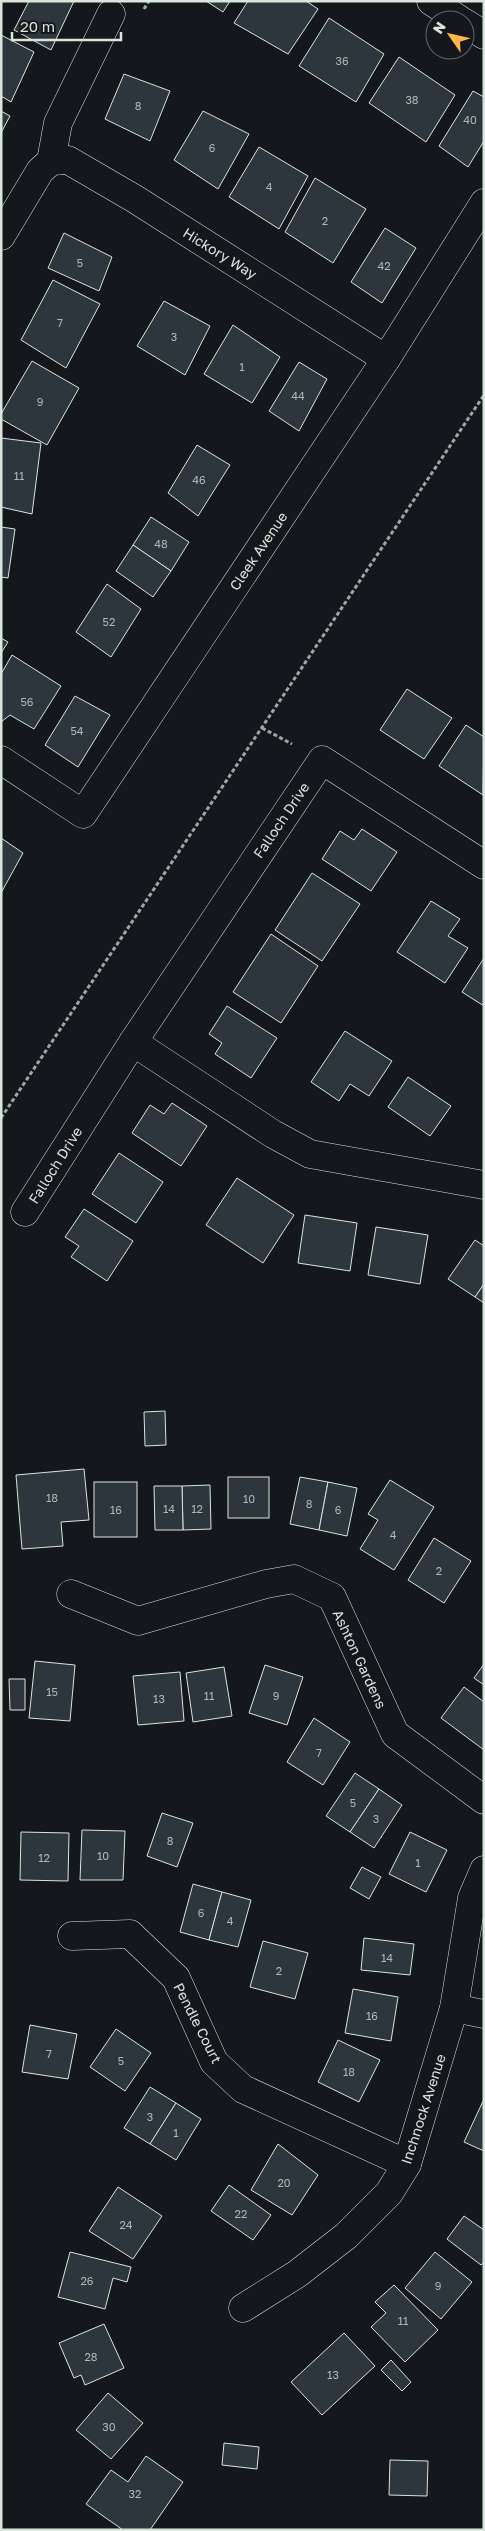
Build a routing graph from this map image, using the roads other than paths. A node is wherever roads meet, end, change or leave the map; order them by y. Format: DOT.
graph roads {
  1 [pos="430,1"];
  2 [pos="444,10"];
  3 [pos="111,14"];
  4 [pos="51,161"];
  5 [pos="484,203"];
  6 [pos="1,236"];
  7 [pos="386,359"];
  8 [pos="1,760"];
  9 [pos="484,865"];
  10 [pos="133,1042"];
  11 [pos="484,1185"];
  12 [pos="25,1212"];
  13 [pos="71,1594"];
  14 [pos="484,1800"];
  15 [pos="484,1870"];
  16 [pos="72,1936"];
  17 [pos="454,2008"];
  18 [pos="484,2014"];
  19 [pos="408,2164"];
  20 [pos="243,2308"];
  1 -- 2 [label="street"];
  3 -- 4 [label="street"];
  4 -- 6 [label="street"];
  4 -- 7 [label="street, Hickory Way"];
  5 -- 7 [label="street, Cleek Avenue"];
  7 -- 8 [label="street, Cleek Avenue"];
  9 -- 10 [label="street, Falloch Drive"];
  10 -- 11 [label="street"];
  10 -- 12 [label="street, Falloch Drive"];
  13 -- 14 [label="street, Ashton Gardens"];
  15 -- 17 [label="street, Inchnock Avenue"];
  16 -- 19 [label="street, Pendle Court"];
  17 -- 18 [label="street"];
  17 -- 19 [label="street, Inchnock Avenue"];
  19 -- 20 [label="street, Inchnock Avenue"];
}
